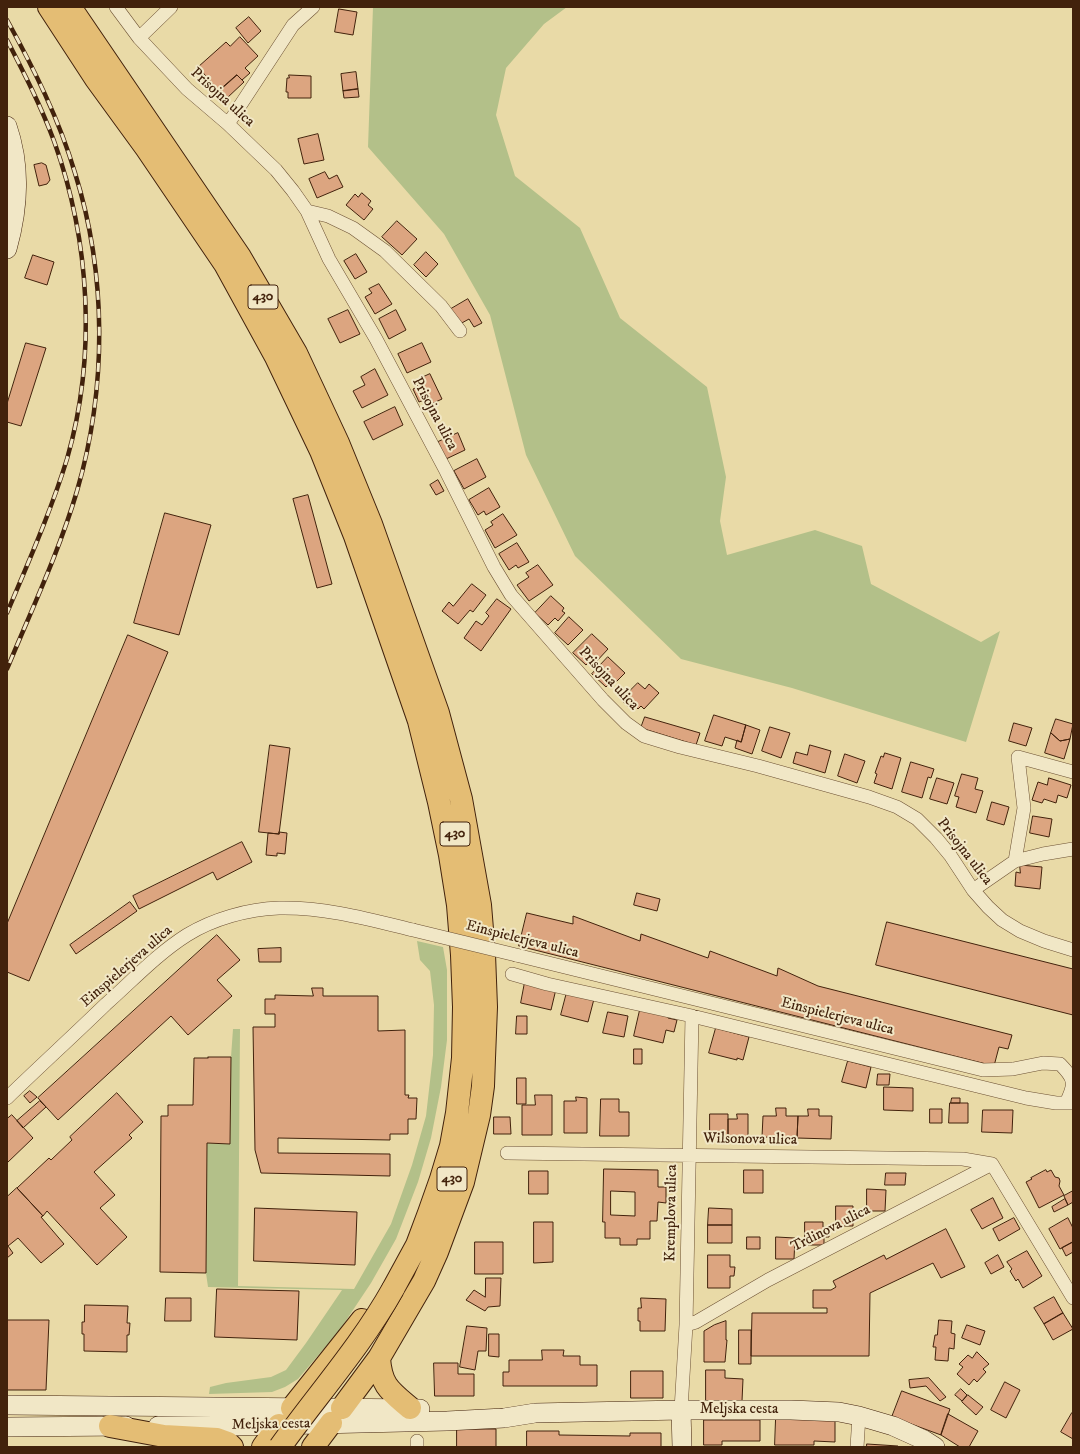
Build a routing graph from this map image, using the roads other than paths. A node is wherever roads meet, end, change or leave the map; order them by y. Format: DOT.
graph roads {
  1 [pos="49,7"];
  2 [pos="70,7"];
  3 [pos="116,7"];
  4 [pos="171,7"];
  5 [pos="313,7"];
  6 [pos="139,38"];
  7 [pos="228,124"];
  8 [pos="7,126"];
  9 [pos="307,211"];
  10 [pos="7,249"];
  11 [pos="460,331"];
  12 [pos="402,615"];
  13 [pos="398,659"];
  14 [pos="1073,772"];
  15 [pos="1073,849"];
  16 [pos="1015,862"];
  17 [pos="973,890"];
  18 [pos="1073,950"];
  19 [pos="512,974"];
  20 [pos="692,1016"];
  21 [pos="7,1098"];
  22 [pos="1070,1103"];
  23 [pos="507,1153"];
  24 [pos="689,1155"];
  25 [pos="992,1164"];
  26 [pos="398,1290"];
  27 [pos="1073,1298"];
  28 [pos="686,1325"];
  29 [pos="379,1358"];
  30 [pos="7,1406"];
  31 [pos="410,1408"];
  32 [pos="681,1410"];
  33 [pos="536,1413"];
  34 [pos="286,1416"];
  35 [pos="337,1416"];
  36 [pos="859,1416"];
  37 [pos="110,1426"];
  38 [pos="7,1427"];
  39 [pos="232,1447"];
  40 [pos="263,1447"];
  41 [pos="280,1447"];
  42 [pos="292,1447"];
  43 [pos="313,1447"];
  44 [pos="682,1447"];
  45 [pos="857,1447"];
  46 [pos="935,1447"];
  1 -- 13 [label="highway, 430"];
  2 -- 12 [label="highway, 430"];
  3 -- 6 [label="street, Prisojna ulica"];
  4 -- 6 [label="street"];
  5 -- 7 [label="street"];
  6 -- 7 [label="street, Prisojna ulica"];
  7 -- 9 [label="street, Prisojna ulica"];
  8 -- 10 [label="street"];
  9 -- 11 [label="street"];
  9 -- 17 [label="street, Prisojna ulica"];
  12 -- 26 [label="highway, 430"];
  12 -- 29 [label="highway"];
  13 -- 26 [label="highway, 430"];
  13 -- 34 [label="highway"];
  14 -- 16 [label="street"];
  15 -- 16 [label="street"];
  16 -- 17 [label="street"];
  17 -- 18 [label="street, Prisojna ulica"];
  19 -- 20 [label="street, Einspielerjeva ulica"];
  20 -- 22 [label="street, Einspielerjeva ulica"];
  20 -- 24 [label="street, Kremplova ulica"];
  21 -- 22 [label="street, Einspielerjeva ulica, bridge"];
  23 -- 24 [label="street, Wilsonova ulica"];
  24 -- 25 [label="street, Wilsonova ulica"];
  24 -- 28 [label="street, Kremplova ulica"];
  25 -- 27 [label="street"];
  25 -- 28 [label="street, Trdinova ulica"];
  26 -- 41 [label="highway, 430, bridge"];
  26 -- 42 [label="highway, 430"];
  28 -- 32 [label="street, Kremplova ulica"];
  29 -- 31 [label="highway"];
  29 -- 35 [label="highway"];
  30 -- 34 [label="street, Meljska cesta"];
  31 -- 33 [label="street, Meljska cesta"];
  31 -- 35 [label="street, Meljska cesta"];
  32 -- 33 [label="street, Meljska cesta"];
  32 -- 36 [label="street, Meljska cesta"];
  32 -- 44 [label="street"];
  33 -- 35 [label="street, Meljska cesta"];
  34 -- 35 [label="street, Meljska cesta"];
  34 -- 37 [label="street, Meljska cesta"];
  34 -- 40 [label="highway"];
  35 -- 43 [label="highway"];
  36 -- 45 [label="street"];
  36 -- 46 [label="street, Meljska cesta"];
  37 -- 38 [label="street, Meljska cesta"];
  37 -- 39 [label="highway"];
}
